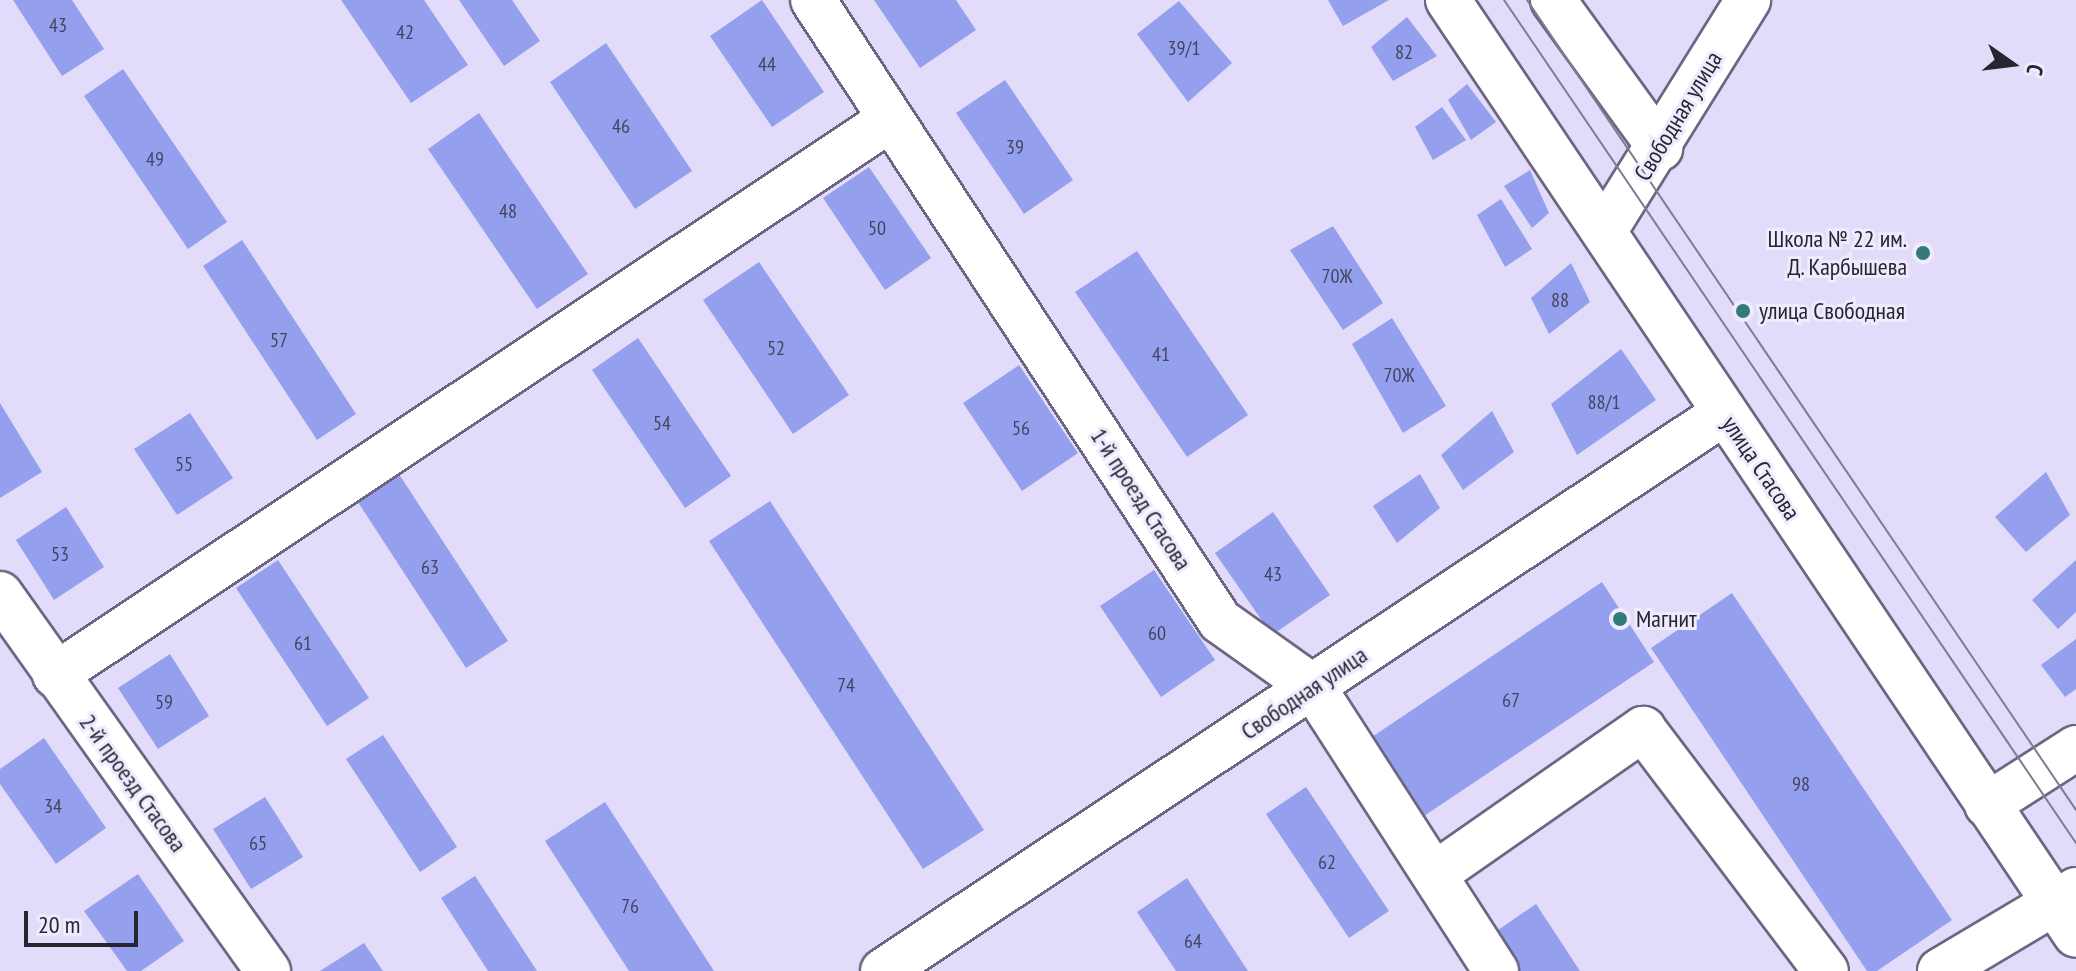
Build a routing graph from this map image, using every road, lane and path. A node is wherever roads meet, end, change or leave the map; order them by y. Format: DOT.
graph roads {
  1 [pos="813,0"];
  2 [pos="1448,0"];
  3 [pos="1553,0"];
  4 [pos="1748,0"];
  5 [pos="891,119"];
  6 [pos="1660,148"];
  7 [pos="1605,230"];
  8 [pos="1724,413"];
  9 [pos="0,594"];
  10 [pos="55,675"];
  11 [pos="1313,687"];
  12 [pos="2076,748"];
  13 [pos="1987,805"];
  14 [pos="1435,874"];
  15 [pos="2068,908"];
  16 [pos="268,971"];
  17 [pos="883,971"];
  18 [pos="1496,971"];
  19 [pos="1826,971"];
  20 [pos="1940,971"];
  1 -- 5 [label="street, 1-й проезд Стасова"];
  2 -- 7 [label="street, улица Стасова"];
  3 -- 6 [label="street"];
  4 -- 6 [label="street, Свободная улица"];
  5 -- 10 [label="street"];
  5 -- 11 [label="street, 1-й проезд Стасова"];
  6 -- 7 [label="street, Свободная улица"];
  7 -- 8 [label="street, улица Стасова"];
  8 -- 11 [label="street, Свободная улица"];
  8 -- 13 [label="street, улица Стасова"];
  9 -- 10 [label="street, 2-й проезд Стасова"];
  10 -- 16 [label="street, 2-й проезд Стасова"];
  11 -- 14 [label="street, 1-й проезд Стасова"];
  11 -- 17 [label="street, Свободная улица"];
  12 -- 13 [label="street"];
  13 -- 15 [label="street, улица Стасова"];
  14 -- 18 [label="street, 1-й проезд Стасова"];
  14 -- 19 [label="street"];
  15 -- 20 [label="street"];
}
